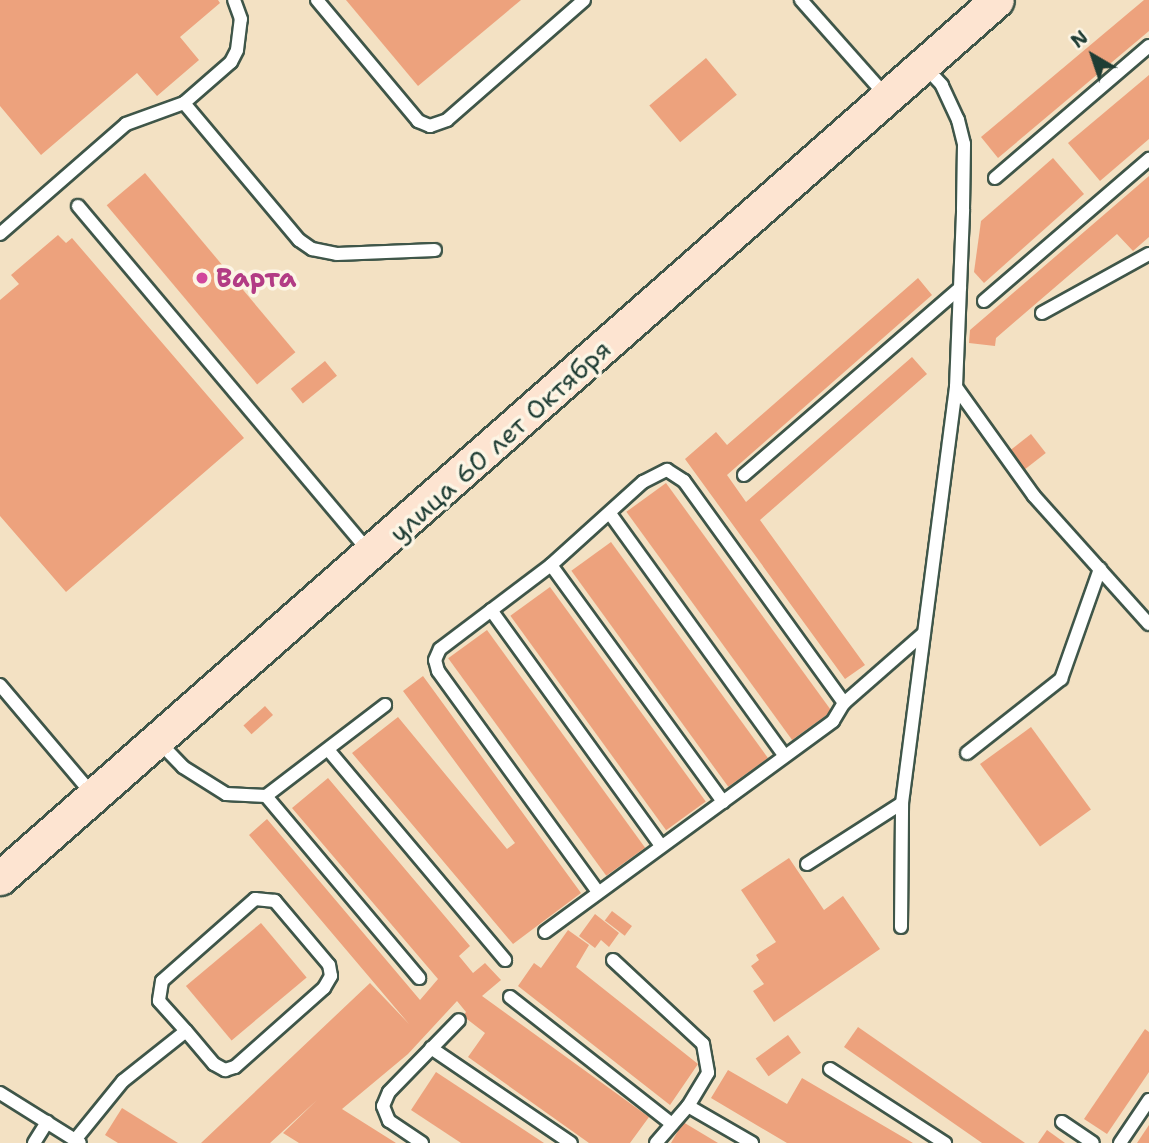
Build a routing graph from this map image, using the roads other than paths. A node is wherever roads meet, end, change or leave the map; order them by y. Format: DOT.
graph roads {
  1 [pos="234,0"];
  2 [pos="317,0"];
  3 [pos="584,0"];
  4 [pos="801,0"];
  5 [pos="997,0"];
  6 [pos="1149,47"];
  7 [pos="924,65"];
  8 [pos="888,98"];
  9 [pos="184,103"];
  10 [pos="1149,159"];
  11 [pos="995,178"];
  12 [pos="78,206"];
  13 [pos="0,234"];
  14 [pos="435,250"];
  15 [pos="1149,254"];
  16 [pos="960,288"];
  17 [pos="984,301"];
  18 [pos="1042,313"];
  19 [pos="956,387"];
  20 [pos="744,475"];
  21 [pos="611,515"];
  22 [pos="372,554"];
  23 [pos="551,565"];
  24 [pos="1100,569"];
  25 [pos="491,610"];
  26 [pos="1149,624"];
  27 [pos="924,633"];
  28 [pos="0,685"];
  29 [pos="844,702"];
  30 [pos="385,705"];
  31 [pos="158,742"];
  32 [pos="330,752"];
  33 [pos="967,752"];
  34 [pos="785,756"];
  35 [pos="266,796"];
  36 [pos="94,797"];
  37 [pos="723,802"];
  38 [pos="902,803"];
  39 [pos="661,846"];
  40 [pos="807,864"];
  41 [pos="0,877"];
  42 [pos="598,892"];
  43 [pos="901,927"];
  44 [pos="545,932"];
  45 [pos="505,960"];
  46 [pos="613,960"];
  47 [pos="419,978"];
  48 [pos="510,997"];
  49 [pos="459,1020"];
  50 [pos="186,1031"];
  51 [pos="431,1048"];
  52 [pos="830,1069"];
  53 [pos="0,1093"];
  54 [pos="1149,1100"];
  55 [pos="688,1105"];
  56 [pos="47,1122"];
  57 [pos="1062,1122"];
  58 [pos="672,1124"];
  59 [pos="78,1141"];
  60 [pos="34,1143"];
  61 [pos="422,1143"];
  62 [pos="571,1143"];
  63 [pos="656,1143"];
  64 [pos="752,1143"];
  65 [pos="945,1143"];
  66 [pos="1093,1143"];
  67 [pos="1120,1143"];
  1 -- 9 [label="lane"];
  2 -- 3 [label="lane"];
  4 -- 8 [label="lane"];
  5 -- 7 [label="main road, улица 60 лет Октября"];
  6 -- 11 [label="lane"];
  7 -- 8 [label="main road, улица 60 лет Октября"];
  7 -- 16 [label="lane"];
  8 -- 22 [label="main road, улица 60 лет Октября"];
  9 -- 13 [label="lane"];
  9 -- 14 [label="lane"];
  10 -- 17 [label="lane"];
  12 -- 22 [label="lane"];
  15 -- 18 [label="lane"];
  16 -- 19 [label="lane"];
  16 -- 20 [label="lane"];
  19 -- 24 [label="lane"];
  19 -- 27 [label="lane"];
  21 -- 23 [label="lane"];
  21 -- 29 [label="lane"];
  21 -- 34 [label="lane"];
  22 -- 31 [label="main road, улица 60 лет Октября"];
  23 -- 25 [label="lane"];
  23 -- 37 [label="lane"];
  24 -- 26 [label="lane"];
  24 -- 33 [label="lane"];
  25 -- 39 [label="lane"];
  25 -- 42 [label="lane"];
  27 -- 29 [label="lane"];
  27 -- 38 [label="lane"];
  28 -- 36 [label="lane"];
  29 -- 34 [label="lane"];
  30 -- 32 [label="lane"];
  31 -- 35 [label="lane"];
  31 -- 36 [label="main road, улица 60 лет Октября"];
  32 -- 35 [label="lane"];
  32 -- 45 [label="lane"];
  34 -- 37 [label="lane"];
  35 -- 47 [label="lane"];
  36 -- 41 [label="main road, улица 60 лет Октября"];
  37 -- 39 [label="lane"];
  38 -- 40 [label="lane"];
  38 -- 43 [label="lane"];
  39 -- 42 [label="lane"];
  42 -- 44 [label="lane"];
  46 -- 55 [label="lane"];
  48 -- 58 [label="lane"];
  49 -- 51 [label="lane"];
  50 -- 50 [label="lane"];
  50 -- 59 [label="lane"];
  51 -- 61 [label="lane"];
  51 -- 62 [label="lane"];
  52 -- 65 [label="lane"];
  53 -- 56 [label="lane"];
  54 -- 67 [label="lane"];
  55 -- 58 [label="lane"];
  55 -- 64 [label="lane"];
  56 -- 59 [label="lane"];
  56 -- 60 [label="lane"];
  57 -- 66 [label="lane"];
  58 -- 63 [label="lane"];
}
